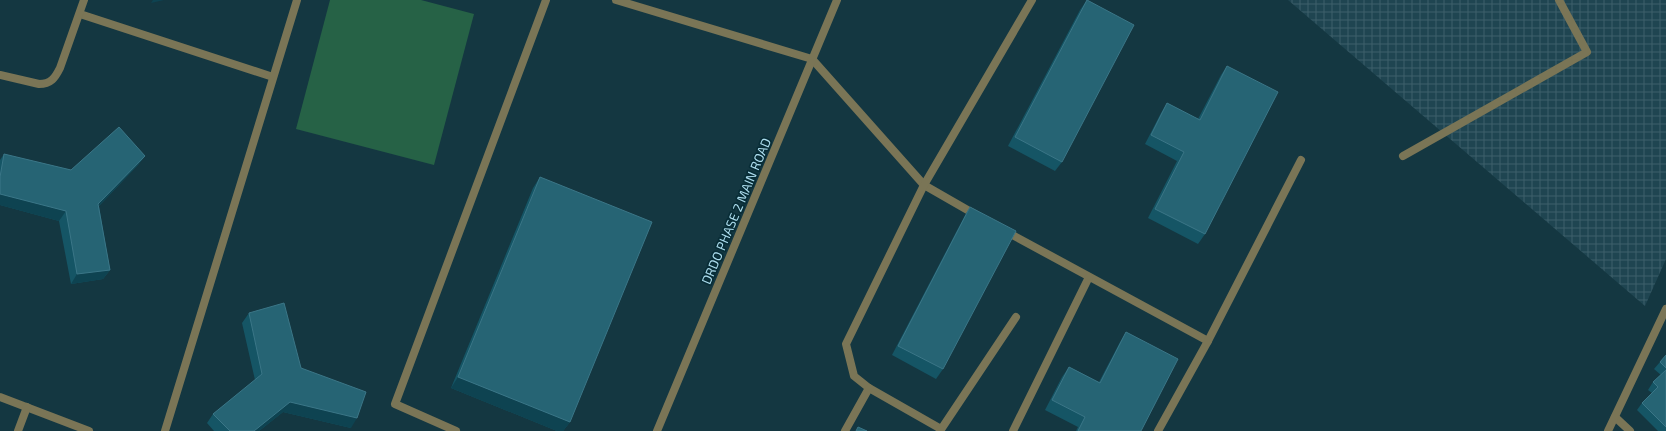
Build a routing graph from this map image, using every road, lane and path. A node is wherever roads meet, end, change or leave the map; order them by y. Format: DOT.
graph roads {
  1 [pos="84,0"];
  2 [pos="297,0"];
  3 [pos="546,0"];
  4 [pos="616,0"];
  5 [pos="837,0"];
  6 [pos="1032,0"];
  7 [pos="1559,0"];
  8 [pos="80,14"];
  9 [pos="812,59"];
  10 [pos="0,75"];
  11 [pos="273,77"];
  12 [pos="1403,156"];
  13 [pos="1301,160"];
  14 [pos="924,185"];
  15 [pos="986,220"];
  16 [pos="1000,228"];
  17 [pos="1089,277"];
  18 [pos="1666,309"];
  19 [pos="1016,317"];
  20 [pos="1208,341"];
  21 [pos="869,388"];
  22 [pos="0,397"];
  23 [pos="27,407"];
  24 [pos="1615,417"];
  25 [pos="940,430"];
  26 [pos="18,431"];
  27 [pos="89,431"];
  28 [pos="165,431"];
  29 [pos="456,431"];
  30 [pos="658,431"];
  31 [pos="845,431"];
  32 [pos="1013,431"];
  33 [pos="1158,431"];
  34 [pos="1608,431"];
  35 [pos="1630,431"];
  1 -- 8 [label="street"];
  2 -- 11 [label="street"];
  3 -- 29 [label="street"];
  4 -- 9 [label="street"];
  5 -- 9 [label="street, DRDO PHASE 2 MAIN ROAD"];
  6 -- 14 [label="street"];
  7 -- 12 [label="street"];
  8 -- 10 [label="street"];
  8 -- 11 [label="street"];
  9 -- 14 [label="street"];
  9 -- 30 [label="street, DRDO PHASE 2 MAIN ROAD"];
  11 -- 28 [label="street"];
  13 -- 20 [label="street"];
  14 -- 15 [label="street"];
  14 -- 21 [label="street"];
  16 -- 17 [label="street"];
  17 -- 20 [label="street"];
  17 -- 32 [label="street"];
  18 -- 24 [label="street"];
  19 -- 25 [label="street"];
  20 -- 33 [label="street"];
  21 -- 25 [label="street"];
  21 -- 31 [label="street"];
  22 -- 23 [label="street"];
  23 -- 26 [label="street"];
  23 -- 27 [label="street"];
  24 -- 34 [label="street"];
  24 -- 35 [label="street"];
}
